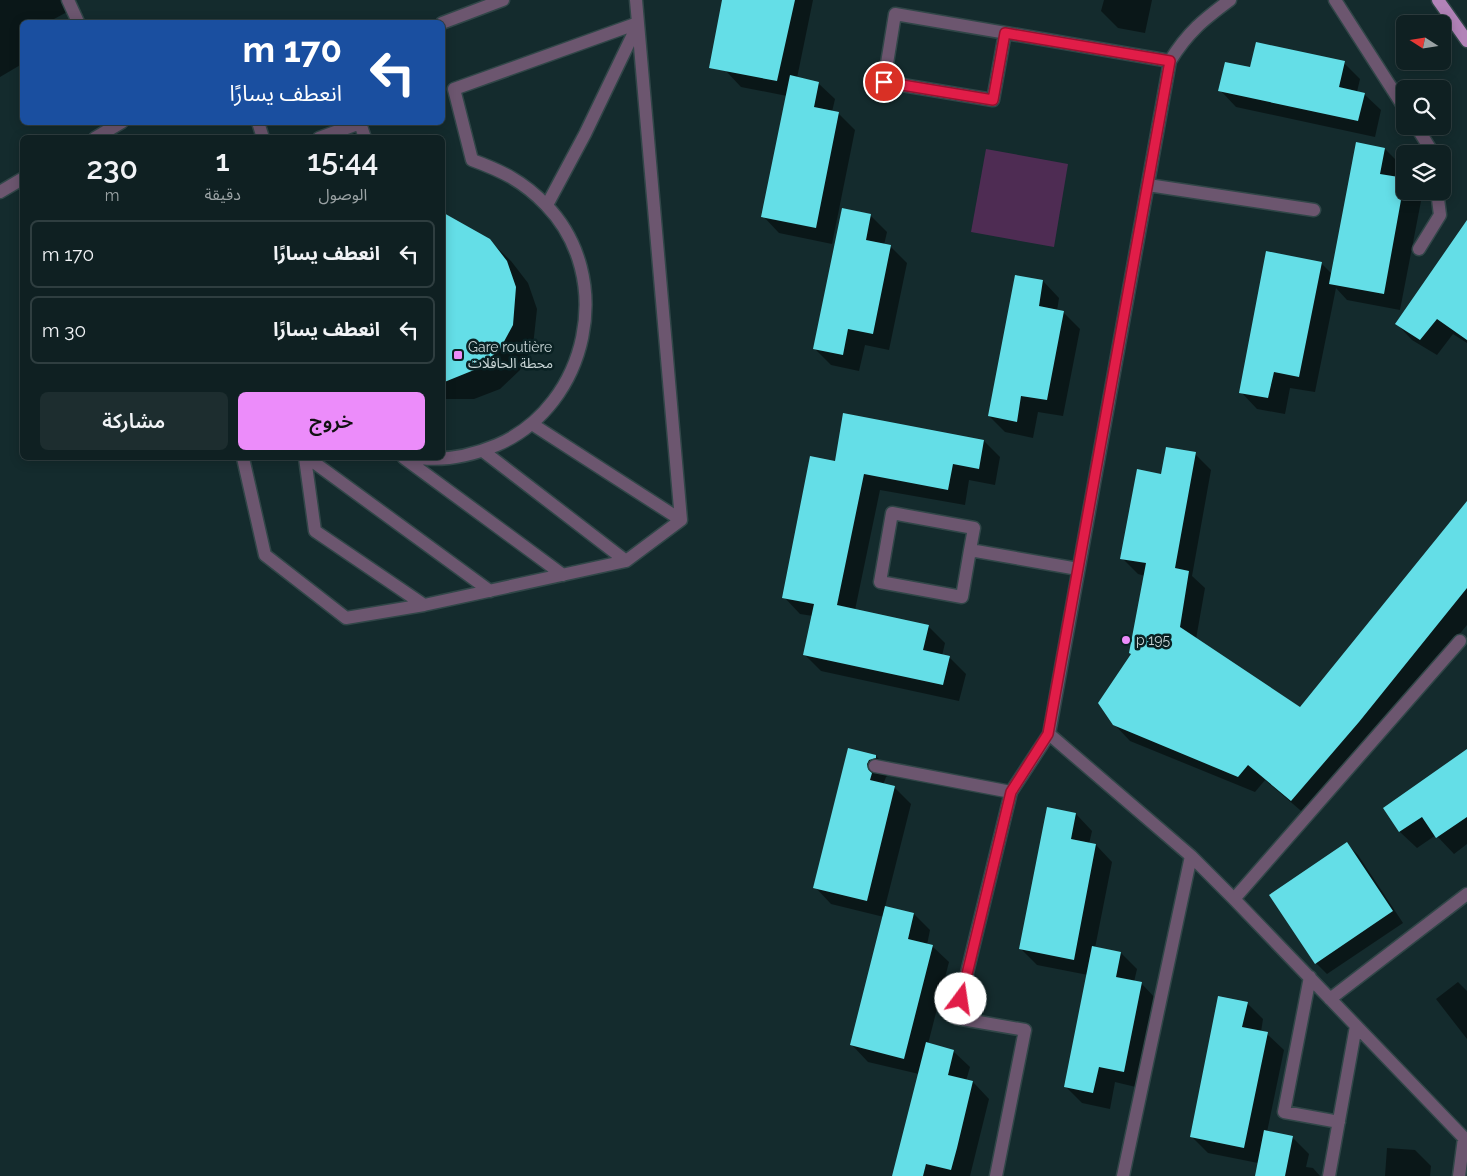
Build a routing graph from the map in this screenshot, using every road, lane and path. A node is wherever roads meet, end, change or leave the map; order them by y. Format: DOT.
graph roads {
  1 [pos="68,0"];
  2 [pos="503,0"];
  3 [pos="636,0"];
  4 [pos="1230,0"];
  5 [pos="1335,0"];
  6 [pos="1438,0"];
  7 [pos="77,20"];
  8 [pos="445,22"];
  9 [pos="638,23"];
  10 [pos="1005,33"];
  11 [pos="1467,41"];
  12 [pos="1170,61"];
  13 [pos="1396,95"];
  14 [pos="117,125"];
  15 [pos="355,125"];
  16 [pos="101,135"];
  17 [pos="327,135"];
  18 [pos="20,180"];
  19 [pos="1148,185"];
  20 [pos="0,192"];
  21 [pos="1438,200"];
  22 [pos="547,205"];
  23 [pos="1314,210"];
  24 [pos="1419,249"];
  25 [pos="532,424"];
  26 [pos="483,451"];
  27 [pos="445,457"];
  28 [pos="243,460"];
  29 [pos="307,460"];
  30 [pos="310,460"];
  31 [pos="407,460"];
  32 [pos="681,520"];
  33 [pos="970,550"];
  34 [pos="626,561"];
  35 [pos="1078,569"];
  36 [pos="563,576"];
  37 [pos="490,591"];
  38 [pos="424,605"];
  39 [pos="1460,641"];
  40 [pos="1048,734"];
  41 [pos="875,766"];
  42 [pos="1011,792"];
  43 [pos="1191,856"];
  44 [pos="1467,894"];
  45 [pos="1234,899"];
  46 [pos="1310,978"];
  47 [pos="1330,999"];
  48 [pos="1356,1026"];
  49 [pos="1339,1122"];
  50 [pos="1465,1140"];
  51 [pos="996,1176"];
  52 [pos="1123,1176"];
  53 [pos="1329,1176"];
  54 [pos="1458,1176"];
  1 -- 7 [label="street"];
  2 -- 8 [label="street"];
  3 -- 9 [label="street"];
  4 -- 12 [label="street"];
  5 -- 13 [label="street"];
  6 -- 11 [label="main road"];
  9 -- 22 [label="street"];
  9 -- 22 [label="street"];
  9 -- 32 [label="street"];
  10 -- 10 [label="street"];
  10 -- 12 [label="street"];
  12 -- 19 [label="street"];
  14 -- 16 [label="street"];
  15 -- 17 [label="street"];
  18 -- 20 [label="street"];
  19 -- 23 [label="street"];
  19 -- 35 [label="street"];
  21 -- 24 [label="street"];
  22 -- 25 [label="street"];
  25 -- 26 [label="street"];
  25 -- 32 [label="street"];
  26 -- 27 [label="street"];
  26 -- 34 [label="street"];
  28 -- 38 [label="street"];
  29 -- 38 [label="street"];
  30 -- 37 [label="street"];
  31 -- 36 [label="street"];
  32 -- 34 [label="street"];
  33 -- 33 [label="street"];
  33 -- 35 [label="street"];
  34 -- 36 [label="street"];
  35 -- 40 [label="street"];
  36 -- 37 [label="street"];
  37 -- 38 [label="street"];
  39 -- 45 [label="street"];
  40 -- 42 [label="street"];
  40 -- 43 [label="street"];
  41 -- 42 [label="street"];
  42 -- 51 [label="street"];
  43 -- 45 [label="street"];
  43 -- 52 [label="street"];
  44 -- 47 [label="street"];
  45 -- 46 [label="street"];
  46 -- 47 [label="street"];
  46 -- 49 [label="street"];
  47 -- 48 [label="street"];
  48 -- 49 [label="street"];
  48 -- 50 [label="street"];
  49 -- 53 [label="street"];
  50 -- 54 [label="street"];
}
